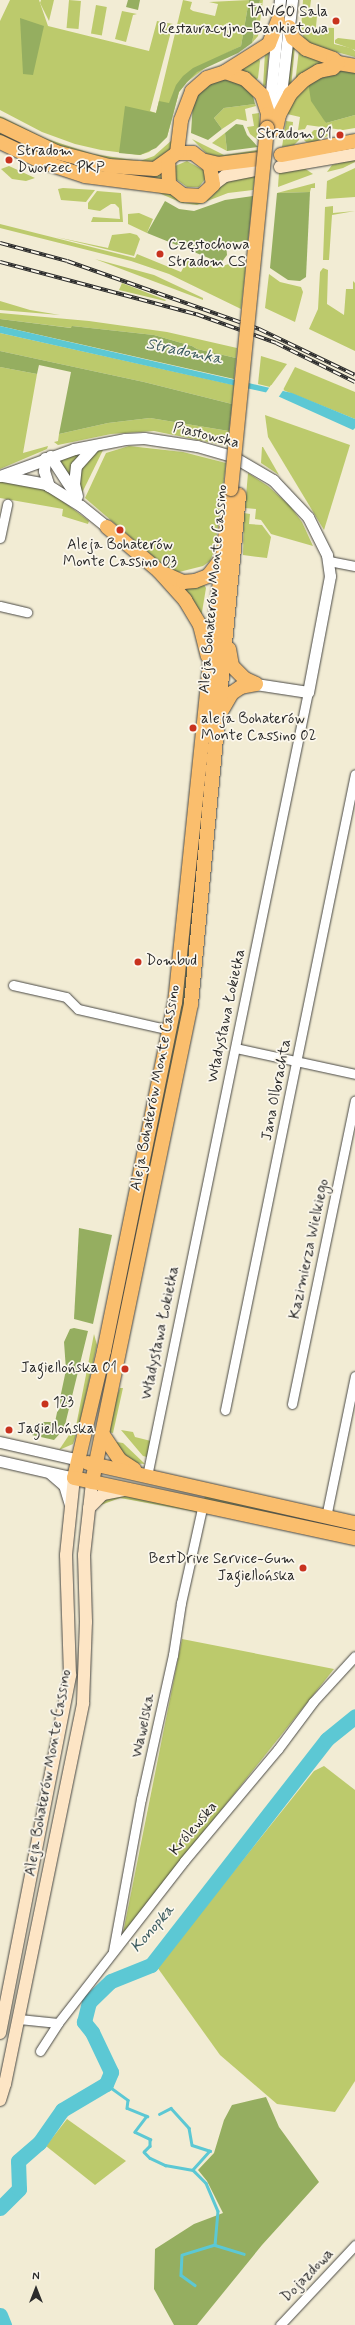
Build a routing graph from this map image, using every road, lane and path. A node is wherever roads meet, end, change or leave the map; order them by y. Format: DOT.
graph roads {
  1 [pos="280,0"];
  2 [pos="292,0"];
  3 [pos="283,24"];
  4 [pos="338,63"];
  5 [pos="355,66"];
  6 [pos="225,72"];
  7 [pos="185,114"];
  8 [pos="273,121"];
  9 [pos="0,125"];
  10 [pos="355,141"];
  11 [pos="0,142"];
  12 [pos="193,153"];
  13 [pos="355,154"];
  14 [pos="317,155"];
  15 [pos="173,157"];
  16 [pos="280,161"];
  17 [pos="206,162"];
  18 [pos="256,165"];
  19 [pos="213,185"];
  20 [pos="170,186"];
  21 [pos="97,444"];
  22 [pos="48,457"];
  23 [pos="0,476"];
  24 [pos="50,486"];
  25 [pos="235,490"];
  26 [pos="79,501"];
  27 [pos="7,504"];
  28 [pos="107,527"];
  29 [pos="0,538"];
  30 [pos="222,558"];
  31 [pos="329,561"];
  32 [pos="355,566"];
  33 [pos="159,571"];
  34 [pos="0,606"];
  35 [pos="27,612"];
  36 [pos="226,638"];
  37 [pos="210,664"];
  38 [pos="256,684"];
  39 [pos="308,692"];
  40 [pos="220,716"];
  41 [pos="355,774"];
  42 [pos="13,985"];
  43 [pos="170,1030"];
  44 [pos="236,1048"];
  45 [pos="297,1061"];
  46 [pos="355,1074"];
  47 [pos="355,1100"];
  48 [pos="355,1376"];
  49 [pos="292,1404"];
  50 [pos="226,1410"];
  51 [pos="103,1435"];
  52 [pos="0,1442"];
  53 [pos="79,1460"];
  54 [pos="0,1461"];
  55 [pos="96,1464"];
  56 [pos="48,1472"];
  57 [pos="147,1476"];
  58 [pos="74,1478"];
  59 [pos="92,1482"];
  60 [pos="127,1489"];
  61 [pos="203,1504"];
  62 [pos="70,1505"];
  63 [pos="89,1508"];
  64 [pos="326,1517"];
  65 [pos="355,1523"];
  66 [pos="355,1538"];
  67 [pos="355,1656"];
  68 [pos="113,1954"];
  69 [pos="18,2018"];
  70 [pos="58,2022"];
  71 [pos="0,2033"];
  72 [pos="40,2051"];
  73 [pos="0,2100"];
  74 [pos="355,2245"];
  75 [pos="280,2325"];
  1 -- 3 [label="street, Aleja Bohaterów Monte Cassino"];
  2 -- 3 [label="street, Aleja Bohaterów Monte Cassino"];
  3 -- 4 [label="main road"];
  3 -- 6 [label="main road"];
  3 -- 8 [label="street, Aleja Bohaterów Monte Cassino"];
  4 -- 5 [label="main road"];
  4 -- 8 [label="main road"];
  6 -- 7 [label="main road"];
  6 -- 8 [label="main road"];
  7 -- 12 [label="main road"];
  7 -- 15 [label="main road"];
  8 -- 25 [label="main road, Aleja Bohaterów Monte Cassino"];
  9 -- 15 [label="main road"];
  10 -- 14 [label="main road"];
  11 -- 20 [label="main road"];
  12 -- 15 [label="main road"];
  12 -- 17 [label="main road"];
  13 -- 14 [label="main road"];
  14 -- 16 [label="main road"];
  15 -- 20 [label="main road"];
  17 -- 18 [label="main road"];
  17 -- 19 [label="main road"];
  18 -- 19 [label="main road"];
  19 -- 20 [label="main road"];
  21 -- 22 [label="street, Piastowska"];
  21 -- 26 [label="street"];
  21 -- 31 [label="street, Piastowska"];
  22 -- 23 [label="street, Piastowska"];
  22 -- 24 [label="street"];
  22 -- 26 [label="street"];
  23 -- 24 [label="street"];
  24 -- 26 [label="street"];
  25 -- 30 [label="main road, Aleja Bohaterów Monte Cassino"];
  25 -- 36 [label="main road, Aleja Bohaterów Monte Cassino"];
  26 -- 28 [label="street"];
  27 -- 29 [label="street"];
  28 -- 33 [label="main road"];
  30 -- 33 [label="main road"];
  30 -- 37 [label="main road, Aleja Bohaterów Monte Cassino"];
  31 -- 32 [label="street"];
  31 -- 39 [label="street, Władysława Łokietka"];
  33 -- 37 [label="main road"];
  34 -- 35 [label="street"];
  36 -- 38 [label="main road"];
  36 -- 40 [label="main road, Aleja Bohaterów Monte Cassino"];
  37 -- 43 [label="main road, Aleja Bohaterów Monte Cassino"];
  38 -- 39 [label="street"];
  38 -- 40 [label="main road"];
  39 -- 44 [label="street, Władysława Łokietka"];
  40 -- 51 [label="main road, Aleja Bohaterów Monte Cassino"];
  41 -- 45 [label="street, Jana Olbrachta"];
  42 -- 43 [label="street"];
  43 -- 53 [label="main road, Aleja Bohaterów Monte Cassino"];
  44 -- 45 [label="street"];
  44 -- 57 [label="street, Władysława Łokietka"];
  45 -- 46 [label="street"];
  45 -- 50 [label="street, Jana Olbrachta"];
  47 -- 49 [label="street, Kazimierza Wielkiego"];
  48 -- 64 [label="street"];
  51 -- 55 [label="main road, Aleja Bohaterów Monte Cassino"];
  51 -- 57 [label="main road"];
  52 -- 53 [label="street"];
  53 -- 55 [label="main road"];
  53 -- 58 [label="main road, Aleja Bohaterów Monte Cassino"];
  54 -- 56 [label="street"];
  55 -- 57 [label="main road"];
  55 -- 59 [label="main road, Aleja Bohaterów Monte Cassino"];
  56 -- 58 [label="street"];
  56 -- 62 [label="street"];
  57 -- 64 [label="main road"];
  58 -- 59 [label="main road"];
  58 -- 62 [label="main road, Aleja Bohaterów Monte Cassino"];
  59 -- 60 [label="main road"];
  59 -- 63 [label="main road, Aleja Bohaterów Monte Cassino"];
  60 -- 61 [label="main road"];
  60 -- 63 [label="main road"];
  61 -- 66 [label="main road"];
  61 -- 68 [label="street, Wawelska"];
  62 -- 71 [label="main road, Aleja Bohaterów Monte Cassino"];
  63 -- 69 [label="main road, Aleja Bohaterów Monte Cassino"];
  64 -- 65 [label="main road"];
  67 -- 68 [label="street, Królewska"];
  68 -- 70 [label="street, Królewska"];
  69 -- 70 [label="street"];
  69 -- 73 [label="main road, Aleja Bohaterów Monte Cassino"];
  70 -- 72 [label="street, Królewska"];
  74 -- 75 [label="street, Dojazdowa"];
}
